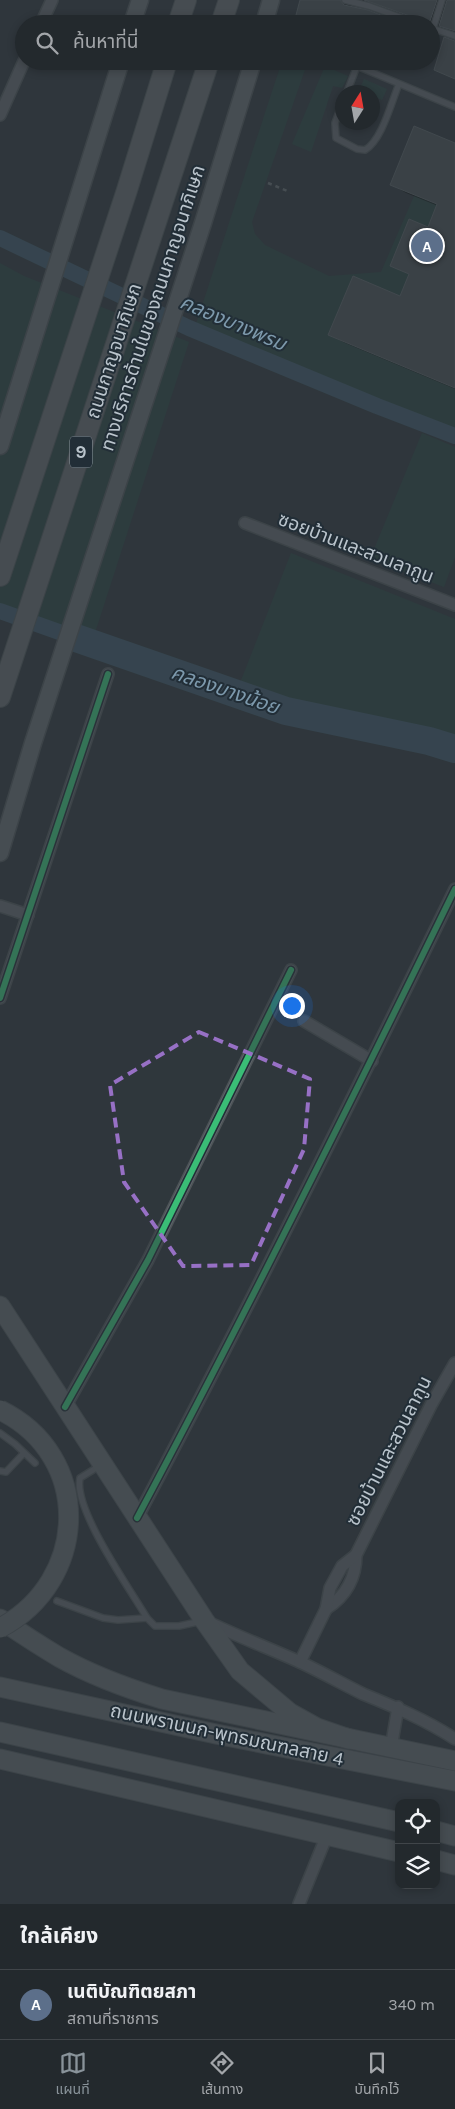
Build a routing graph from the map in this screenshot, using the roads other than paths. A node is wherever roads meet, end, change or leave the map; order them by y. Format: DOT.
graph roads {
  1 [pos="52,0"];
  2 [pos="140,0"];
  3 [pos="186,0"];
  4 [pos="229,0"];
  5 [pos="271,0"];
  6 [pos="345,0"];
  7 [pos="442,0"];
  8 [pos="370,3"];
  9 [pos="45,15"];
  10 [pos="135,15"];
  11 [pos="181,15"];
  12 [pos="224,15"];
  13 [pos="267,15"];
  14 [pos="397,15"];
  15 [pos="437,15"];
  16 [pos="440,33"];
  17 [pos="455,36"];
  18 [pos="20,70"];
  19 [pos="118,70"];
  20 [pos="164,70"];
  21 [pos="206,70"];
  22 [pos="249,70"];
  23 [pos="355,70"];
  24 [pos="366,70"];
  25 [pos="399,84"];
  26 [pos="350,85"];
  27 [pos="455,107"];
  28 [pos="0,115"];
  29 [pos="335,130"];
  30 [pos="0,446"];
  31 [pos="245,523"];
  32 [pos="0,576"];
  33 [pos="455,605"];
  34 [pos="108,674"];
  35 [pos="0,697"];
  36 [pos="0,853"];
  37 [pos="455,889"];
  38 [pos="0,906"];
  39 [pos="28,915"];
  40 [pos="291,970"];
  41 [pos="0,998"];
  42 [pos="304,1021"];
  43 [pos="372,1061"];
  44 [pos="0,1306"];
  45 [pos="455,1363"];
  46 [pos="65,1407"];
  47 [pos="0,1410"];
  48 [pos="0,1433"];
  49 [pos="24,1453"];
  50 [pos="35,1463"];
  51 [pos="102,1464"];
  52 [pos="0,1471"];
  53 [pos="137,1518"];
  54 [pos="57,1601"];
  55 [pos="147,1618"];
  56 [pos="0,1619"];
  57 [pos="204,1620"];
  58 [pos="0,1628"];
  59 [pos="300,1662"];
  60 [pos="0,1687"];
  61 [pos="398,1707"];
  62 [pos="0,1732"];
  63 [pos="455,1739"];
  64 [pos="349,1740"];
  65 [pos="391,1748"];
  66 [pos="0,1760"];
  67 [pos="455,1761"];
  68 [pos="455,1780"];
  69 [pos="395,1821"];
  70 [pos="440,1832"];
  71 [pos="327,1835"];
  72 [pos="455,1836"];
  73 [pos="395,1851"];
  74 [pos="440,1861"];
  75 [pos="455,1865"];
  76 [pos="299,1904"];
  1 -- 9 [label="street"];
  2 -- 10 [label="main road"];
  3 -- 11 [label="highway"];
  4 -- 12 [label="highway"];
  5 -- 13 [label="main road"];
  6 -- 8 [label="lane"];
  7 -- 15 [label="lane"];
  8 -- 14 [label="lane"];
  16 -- 17 [label="lane"];
  18 -- 28 [label="street"];
  19 -- 30 [label="main road"];
  20 -- 32 [label="highway, ถนนกาญจนาภิเษก / 9"];
  21 -- 35 [label="highway, ถนนกาญจนาภิเษก / 9"];
  22 -- 36 [label="main road, ทางบริการด้านในของถนนกาญจนาภิเษก"];
  23 -- 26 [label="lane"];
  24 -- 25 [label="lane"];
  25 -- 27 [label="lane"];
  25 -- 29 [label="lane"];
  31 -- 33 [label="street, ซอยบ้านและสวนลากูน"];
  34 -- 39 [label="street"];
  37 -- 43 [label="street"];
  38 -- 39 [label="street"];
  39 -- 41 [label="street"];
  40 -- 46 [label="street"];
  42 -- 43 [label="street"];
  43 -- 53 [label="street"];
  44 -- 46 [label="main road"];
  45 -- 59 [label="street, ซอยบ้านและสวนลากูน"];
  46 -- 51 [label="main road"];
  47 -- 58 [label="main road, bridge"];
  48 -- 49 [label="lane"];
  49 -- 50 [label="lane"];
  49 -- 52 [label="lane"];
  51 -- 53 [label="main road"];
  51 -- 55 [label="lane"];
  53 -- 57 [label="main road"];
  54 -- 55 [label="lane"];
  55 -- 57 [label="lane"];
  56 -- 64 [label="main road"];
  57 -- 59 [label="street"];
  57 -- 64 [label="main road"];
  59 -- 61 [label="street"];
  60 -- 68 [label="main road, ถนนพรานนก-พุทธมณฑลสาย 4"];
  61 -- 63 [label="street"];
  61 -- 65 [label="street"];
  62 -- 69 [label="main road"];
  64 -- 65 [label="main road"];
  65 -- 67 [label="main road"];
  66 -- 71 [label="main road"];
  70 -- 72 [label="main road"];
  71 -- 73 [label="main road"];
  71 -- 76 [label="street"];
  74 -- 75 [label="main road"];
}
